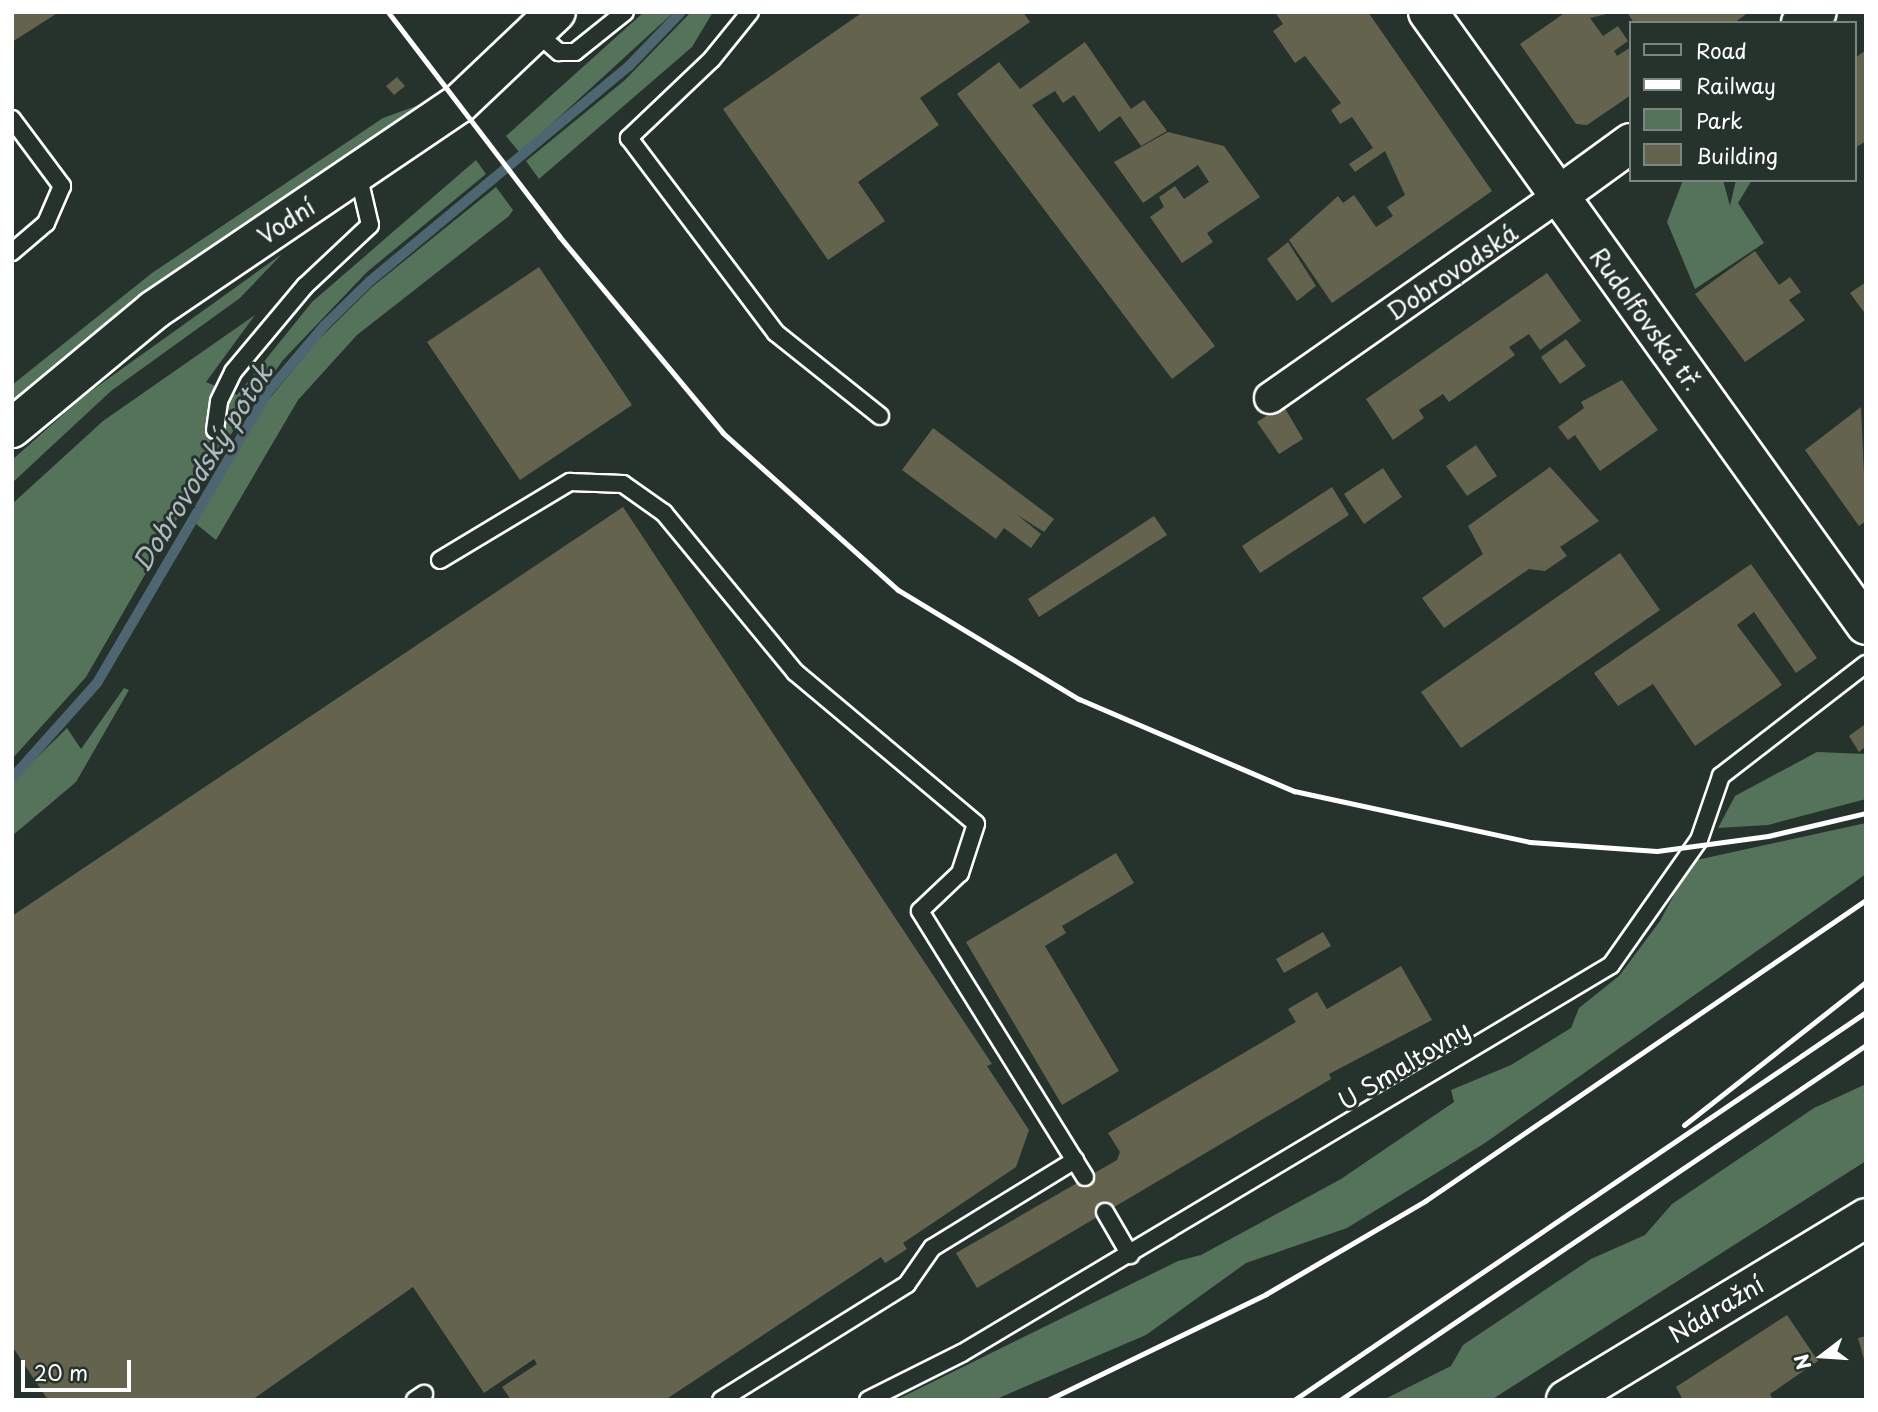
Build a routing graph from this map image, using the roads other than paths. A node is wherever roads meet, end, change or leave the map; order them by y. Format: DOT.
graph roads {
  1 [pos="625,12"];
  2 [pos="750,12"];
  3 [pos="1428,12"];
  4 [pos="547,23"];
  5 [pos="12,119"];
  6 [pos="1630,143"];
  7 [pos="358,174"];
  8 [pos="1558,196"];
  9 [pos="12,252"];
  10 [pos="1269,398"];
  11 [pos="880,416"];
  12 [pos="12,428"];
  13 [pos="215,430"];
  14 [pos="440,560"];
  15 [pos="1866,625"];
  16 [pos="1866,664"];
  17 [pos="1075,1160"];
  18 [pos="1085,1177"];
  19 [pos="1105,1212"];
  20 [pos="1866,1218"];
  21 [pos="1129,1255"];
  22 [pos="721,1400"];
  23 [pos="868,1400"];
  24 [pos="1566,1400"];
  1 -- 4 [label="lane"];
  2 -- 11 [label="lane"];
  3 -- 8 [label="main road, Rudolfovská tř."];
  4 -- 7 [label="main road, Vodní"];
  5 -- 9 [label="lane"];
  6 -- 8 [label="main road, Dobrovodská"];
  7 -- 12 [label="main road, Vodní"];
  7 -- 13 [label="lane"];
  8 -- 10 [label="street, Dobrovodská"];
  8 -- 15 [label="main road, Rudolfovská tř."];
  14 -- 17 [label="lane"];
  16 -- 21 [label="lane, U Smaltovny"];
  17 -- 18 [label="lane"];
  17 -- 22 [label="lane"];
  19 -- 21 [label="lane"];
  20 -- 24 [label="main road, Nádražní"];
  21 -- 23 [label="lane, U Smaltovny"];
}
